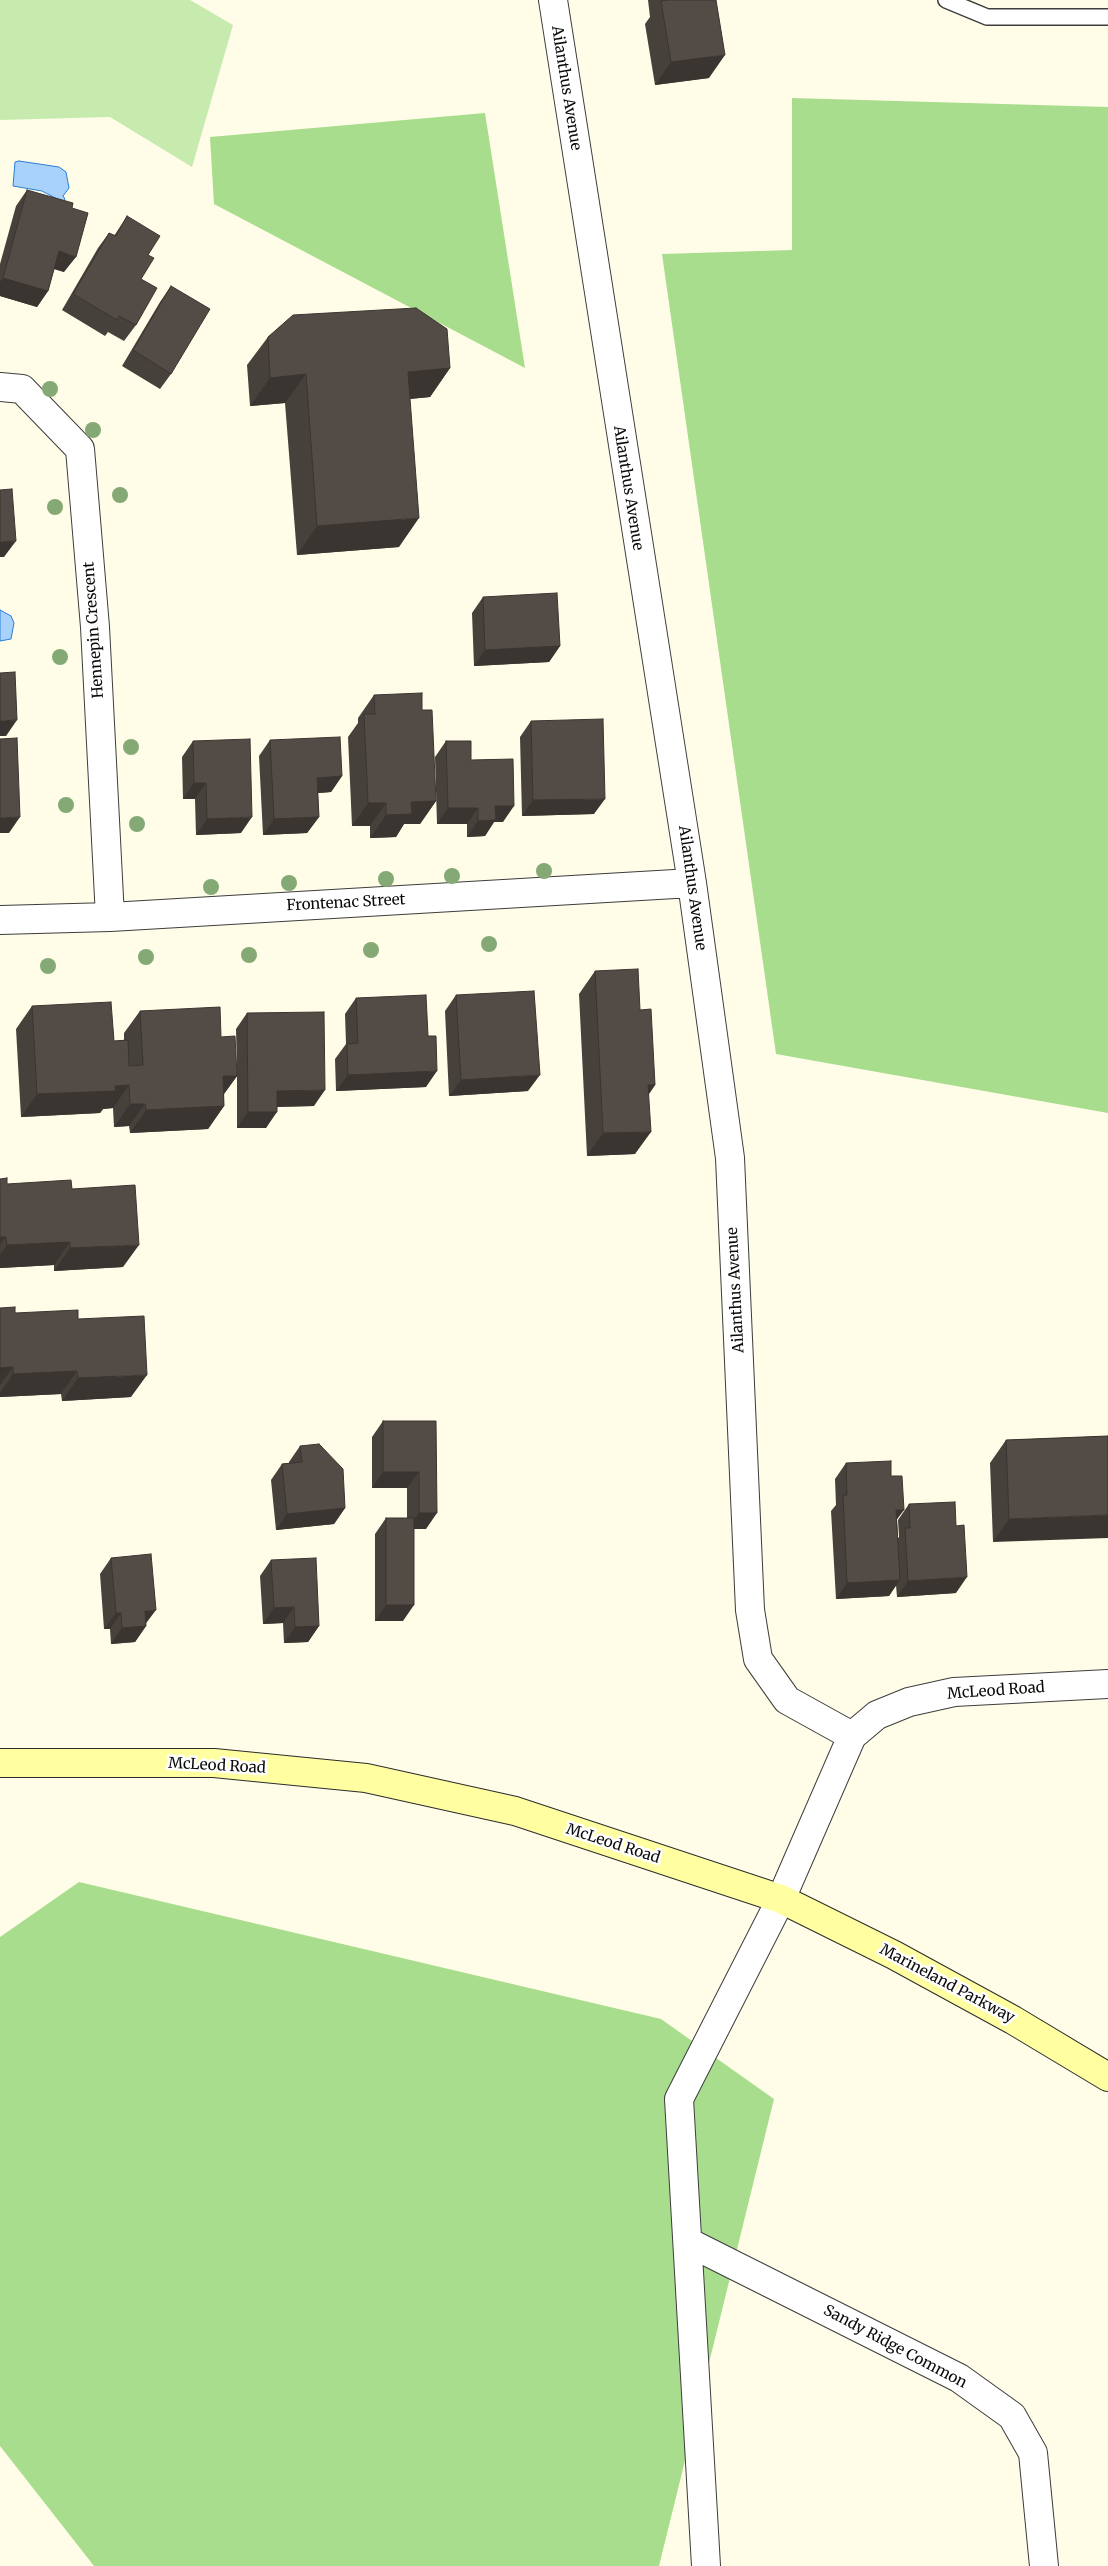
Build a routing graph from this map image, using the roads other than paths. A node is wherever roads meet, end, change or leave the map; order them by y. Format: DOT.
graph roads {
  1 [pos="553,0"];
  2 [pos="946,0"];
  3 [pos="1108,17"];
  4 [pos="0,387"];
  5 [pos="692,883"];
  6 [pos="110,916"];
  7 [pos="0,920"];
  8 [pos="1108,1684"];
  9 [pos="852,1736"];
  10 [pos="0,1763"];
  11 [pos="781,1899"];
  12 [pos="1108,2077"];
  13 [pos="688,2242"];
  14 [pos="706,2566"];
  15 [pos="1044,2566"];
  1 -- 5 [label="street, Ailanthus Avenue"];
  2 -- 3 [label="lane"];
  4 -- 6 [label="street, Hennepin Crescent"];
  5 -- 6 [label="street, Frontenac Street"];
  5 -- 9 [label="street, Ailanthus Avenue"];
  6 -- 7 [label="street, Frontenac Street"];
  8 -- 9 [label="street, McLeod Road"];
  9 -- 11 [label="street, McLeod Road"];
  10 -- 11 [label="main road, McLeod Road"];
  11 -- 12 [label="main road, Marineland Parkway"];
  11 -- 13 [label="street"];
  13 -- 14 [label="street"];
  13 -- 15 [label="street, Sandy Ridge Common"];
}
